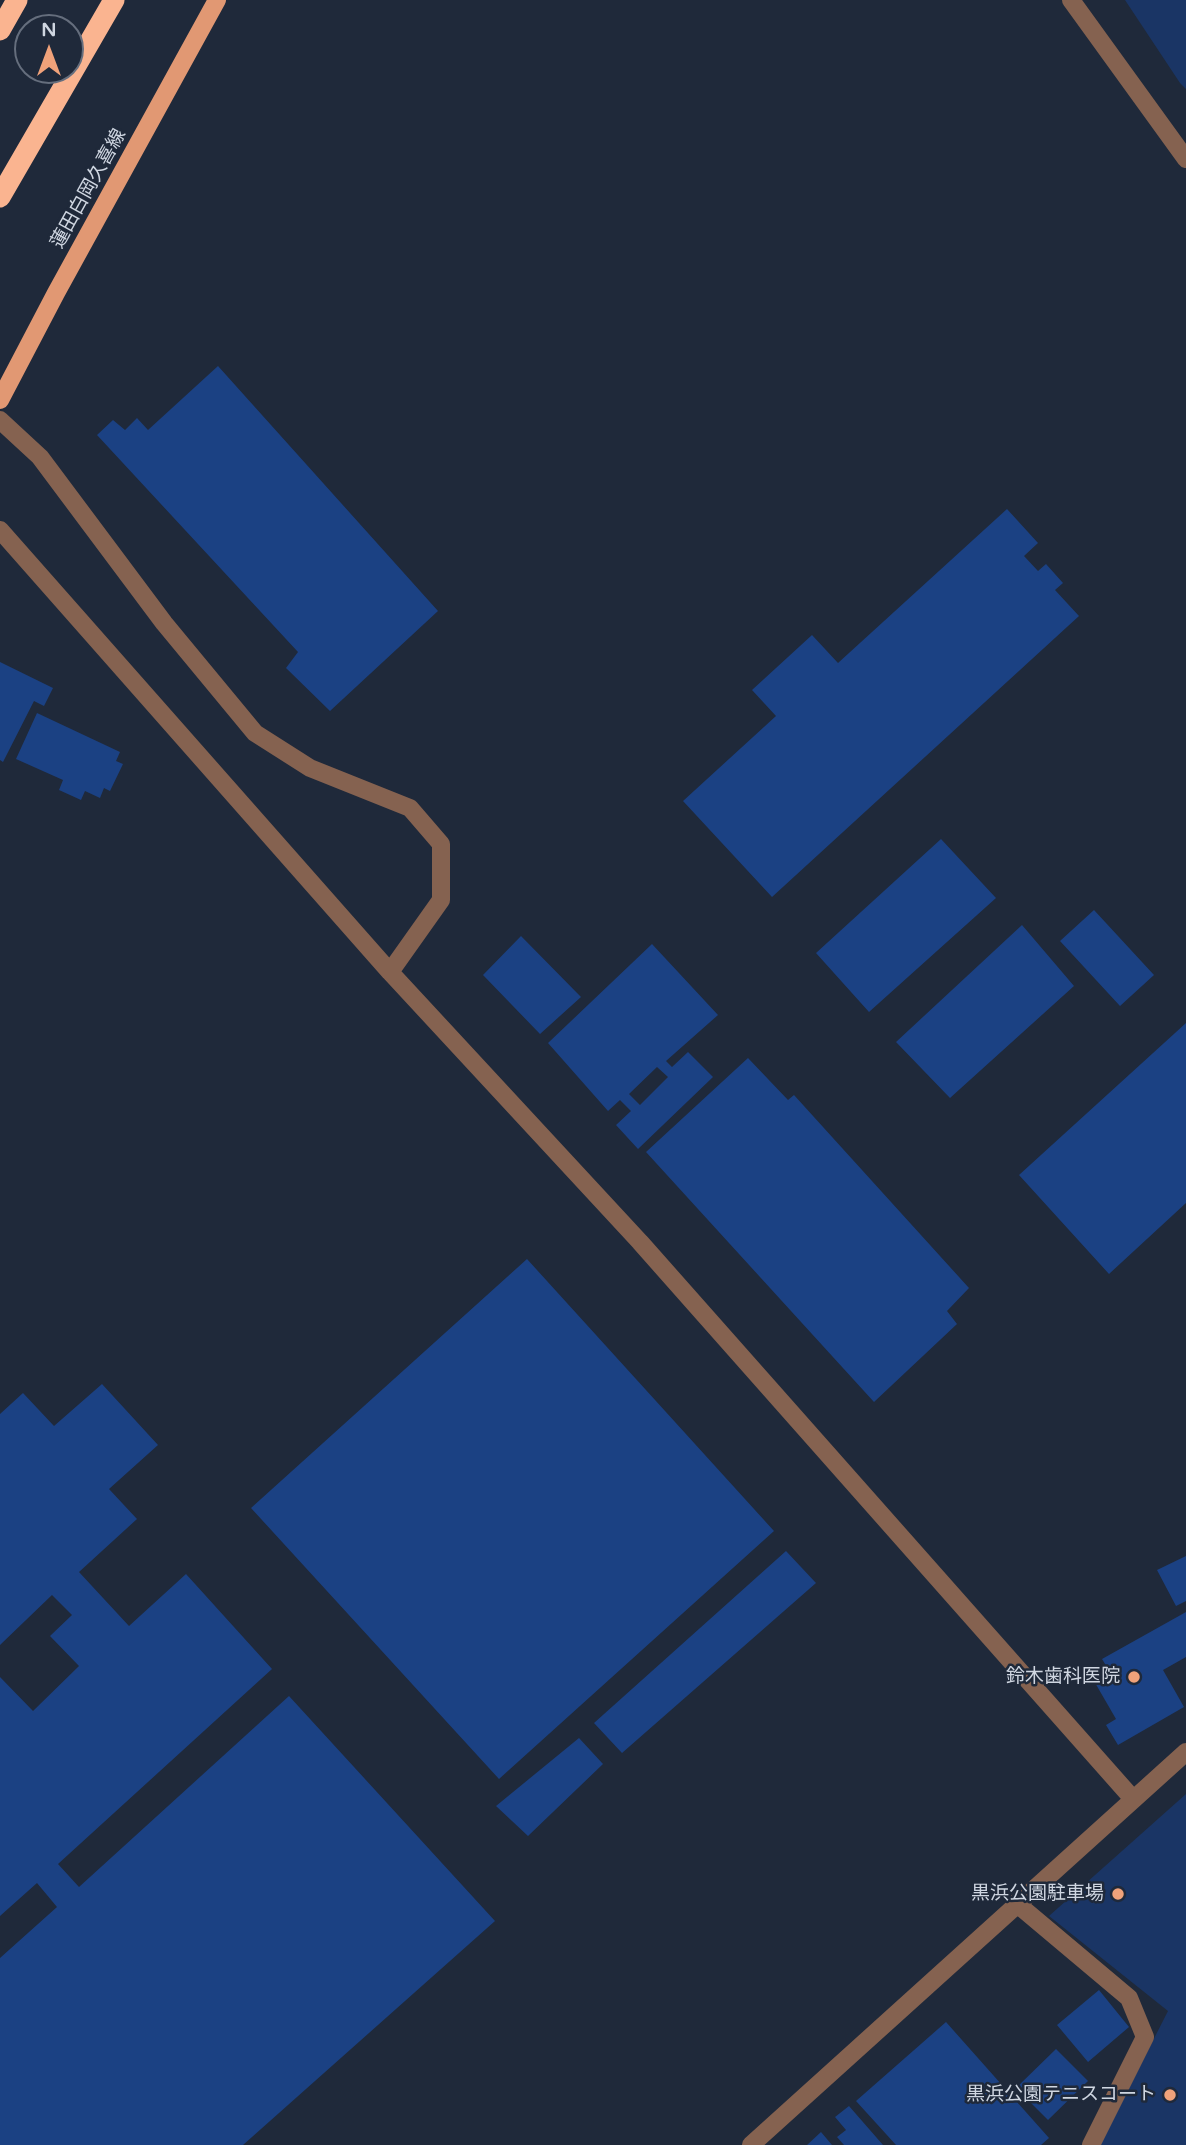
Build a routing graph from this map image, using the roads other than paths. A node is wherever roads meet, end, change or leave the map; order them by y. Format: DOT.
graph roads {
  1 [pos="17,0"];
  2 [pos="114,0"];
  3 [pos="217,0"];
  4 [pos="1071,0"];
  5 [pos="0,30"];
  6 [pos="1186,159"];
  7 [pos="0,197"];
  8 [pos="0,400"];
  9 [pos="0,420"];
  10 [pos="0,530"];
  11 [pos="390,972"];
  12 [pos="1186,1752"];
  13 [pos="1133,1799"];
  14 [pos="1016,1903"];
  15 [pos="751,2145"];
  16 [pos="1091,2145"];
  1 -- 5 [label="highway"];
  2 -- 7 [label="highway"];
  3 -- 8 [label="main road, 蓮田白岡久喜線"];
  4 -- 6 [label="street"];
  9 -- 11 [label="street"];
  10 -- 11 [label="street"];
  11 -- 13 [label="street"];
  12 -- 13 [label="street"];
  13 -- 14 [label="street"];
  14 -- 15 [label="street"];
  14 -- 16 [label="street"];
}
